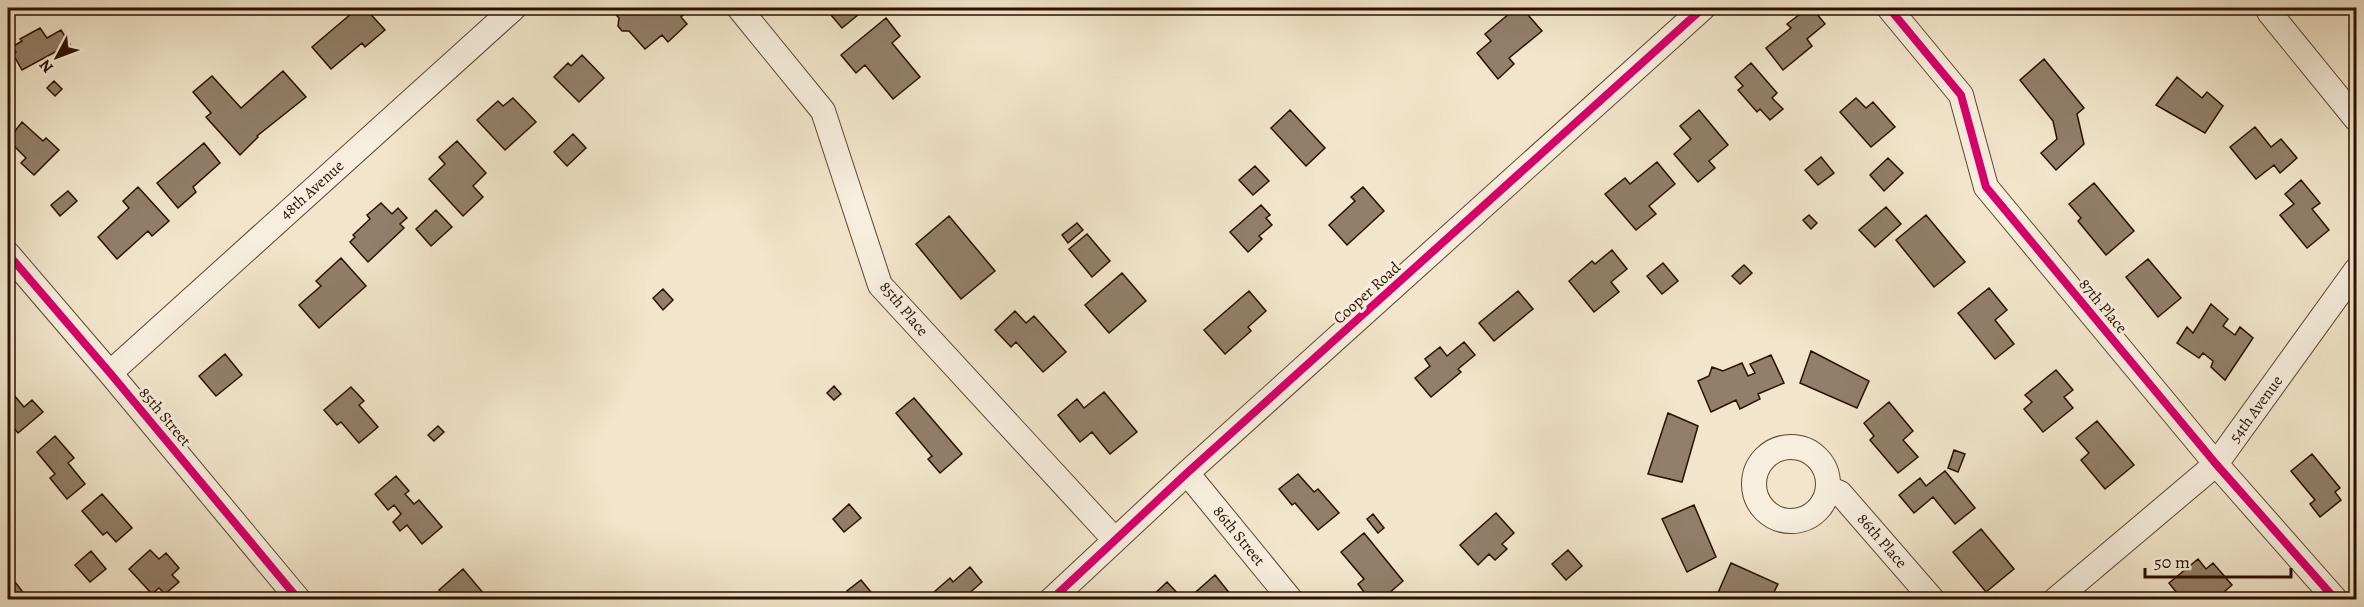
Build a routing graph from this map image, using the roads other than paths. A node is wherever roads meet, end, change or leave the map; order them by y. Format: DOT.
graph roads {
  1 [pos="514,8"];
  2 [pos="739,8"];
  3 [pos="1703,8"];
  4 [pos="1889,8"];
  5 [pos="2269,12"];
  6 [pos="2356,119"];
  7 [pos="8,254"];
  8 [pos="2356,270"];
  9 [pos="110,373"];
  10 [pos="2216,464"];
  11 [pos="1187,473"];
  12 [pos="1828,488"];
  13 [pos="1115,540"];
  14 [pos="298,600"];
  15 [pos="1051,600"];
  16 [pos="1291,600"];
  17 [pos="1933,600"];
  18 [pos="2055,600"];
  19 [pos="2336,600"];
  1 -- 9 [label="street, 48th Avenue"];
  2 -- 13 [label="street, 85th Place"];
  3 -- 11 [label="street, Cooper Road"];
  4 -- 10 [label="street, 87th Place"];
  5 -- 6 [label="street"];
  7 -- 9 [label="street, 85th Street"];
  8 -- 10 [label="street, 54th Avenue"];
  9 -- 14 [label="street, 85th Street"];
  10 -- 18 [label="street, 54th Avenue"];
  10 -- 19 [label="street, 87th Place"];
  11 -- 13 [label="street, Cooper Road"];
  11 -- 16 [label="street, 86th Street"];
  12 -- 17 [label="street, 86th Place"];
  13 -- 15 [label="street, Cooper Road"];
}
